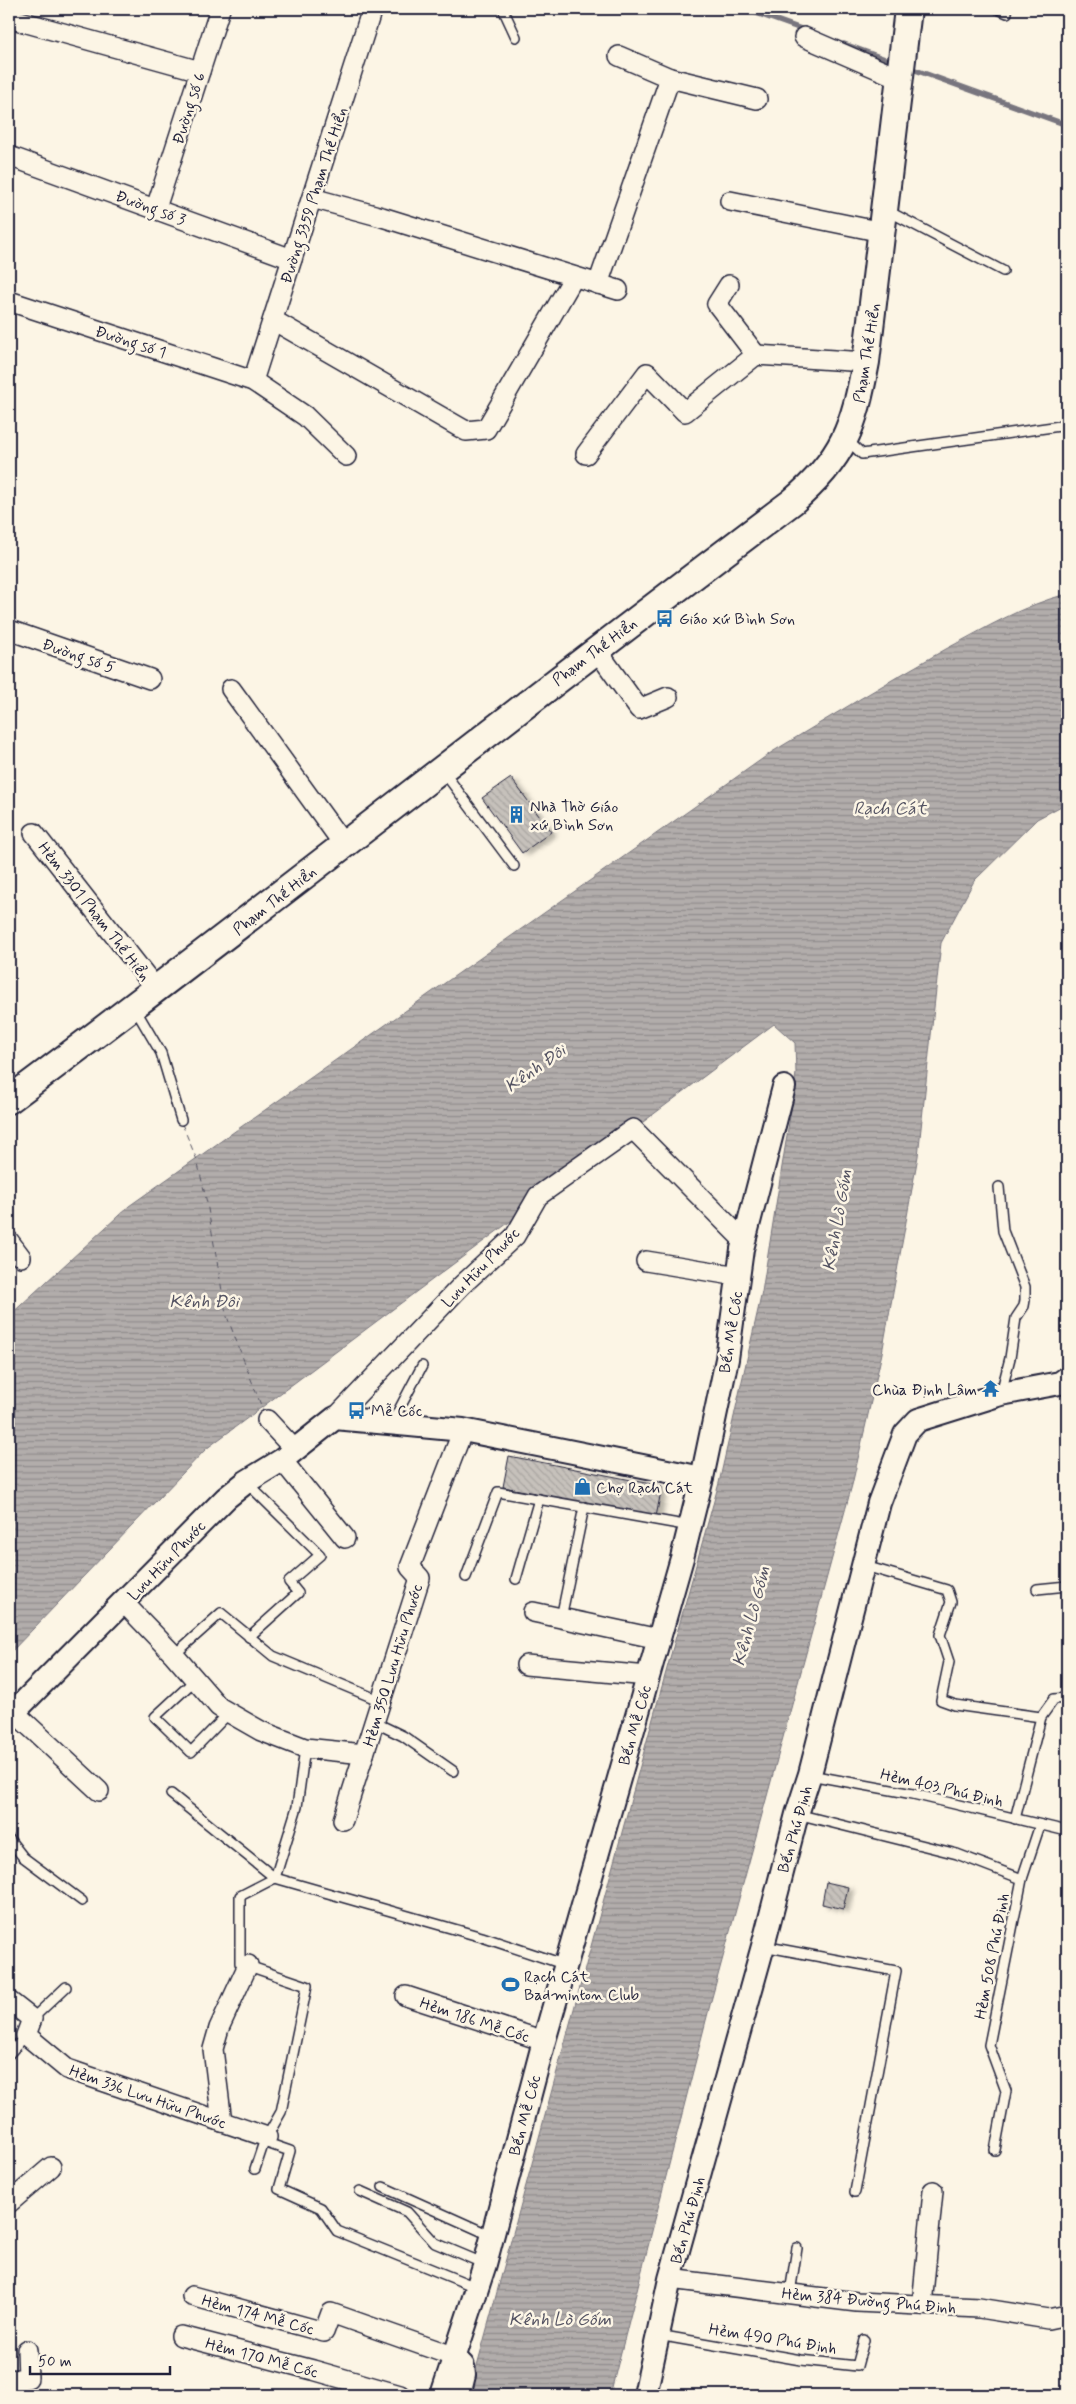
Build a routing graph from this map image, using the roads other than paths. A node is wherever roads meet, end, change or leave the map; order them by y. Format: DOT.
graph roads {
  1 [pos="220,9"];
  2 [pos="372,9"];
  3 [pos="503,9"];
  4 [pos="998,9"];
  5 [pos="903,11"];
  6 [pos="1006,13"];
  7 [pos="9,18"];
  8 [pos="516,37"];
  9 [pos="804,37"];
  10 [pos="619,56"];
  11 [pos="200,71"];
  12 [pos="901,77"];
  13 [pos="670,78"];
  14 [pos="758,99"];
  15 [pos="9,156"];
  16 [pos="312,198"];
  17 [pos="730,201"];
  18 [pos="156,208"];
  19 [pos="884,221"];
  20 [pos="292,258"];
  21 [pos="1003,271"];
  22 [pos="574,277"];
  23 [pos="598,284"];
  24 [pos="729,285"];
  25 [pos="618,290"];
  26 [pos="9,301"];
  27 [pos="273,320"];
  28 [pos="756,355"];
  29 [pos="866,362"];
  30 [pos="253,381"];
  31 [pos="1067,425"];
  32 [pos="846,439"];
  33 [pos="586,454"];
  34 [pos="346,456"];
  35 [pos="9,630"];
  36 [pos="596,649"];
  37 [pos="150,679"];
  38 [pos="231,689"];
  39 [pos="668,697"];
  40 [pos="441,769"];
  41 [pos="34,833"];
  42 [pos="344,845"];
  43 [pos="514,866"];
  44 [pos="156,990"];
  45 [pos="134,1007"];
  46 [pos="784,1087"];
  47 [pos="9,1100"];
  48 [pos="181,1120"];
  49 [pos="998,1186"];
  50 [pos="9,1241"];
  51 [pos="744,1241"];
  52 [pos="21,1257"];
  53 [pos="646,1261"];
  54 [pos="738,1276"];
  55 [pos="422,1366"];
  56 [pos="1067,1378"];
  57 [pos="1001,1394"];
  58 [pos="335,1418"];
  59 [pos="267,1420"];
  60 [pos="392,1424"];
  61 [pos="463,1430"];
  62 [pos="288,1455"];
  63 [pos="702,1478"];
  64 [pos="246,1482"];
  65 [pos="539,1499"];
  66 [pos="584,1508"];
  67 [pos="690,1526"];
  68 [pos="345,1538"];
  69 [pos="864,1565"];
  70 [pos="466,1577"];
  71 [pos="516,1579"];
  72 [pos="1067,1586"];
  73 [pos="1037,1589"];
  74 [pos="124,1603"];
  75 [pos="533,1612"];
  76 [pos="561,1618"];
  77 [pos="249,1636"];
  78 [pos="659,1639"];
  79 [pos="174,1655"];
  80 [pos="526,1665"];
  81 [pos="648,1676"];
  82 [pos="195,1680"];
  83 [pos="1067,1698"];
  84 [pos="381,1701"];
  85 [pos="229,1713"];
  86 [pos="11,1715"];
  87 [pos="1041,1717"];
  88 [pos="374,1722"];
  89 [pos="306,1748"];
  90 [pos="364,1754"];
  91 [pos="453,1771"];
  92 [pos="810,1774"];
  93 [pos="99,1791"];
  94 [pos="171,1794"];
  95 [pos="797,1814"];
  96 [pos="1015,1819"];
  97 [pos="343,1820"];
  98 [pos="1040,1825"];
  99 [pos="1067,1831"];
  100 [pos="9,1838"];
  101 [pos="275,1878"];
  102 [pos="1022,1879"];
  103 [pos="82,1901"];
  104 [pos="763,1946"];
  105 [pos="248,1965"];
  106 [pos="566,1966"];
  107 [pos="66,1987"];
  108 [pos="406,1996"];
  109 [pos="9,2000"];
  110 [pos="29,2027"];
  111 [pos="544,2041"];
  112 [pos="9,2054"];
  113 [pos="222,2122"];
  114 [pos="265,2140"];
  115 [pos="995,2150"];
  116 [pos="51,2166"];
  117 [pos="255,2169"];
  118 [pos="383,2187"];
  119 [pos="360,2191"];
  120 [pos="933,2191"];
  121 [pos="855,2192"];
  122 [pos="9,2203"];
  123 [pos="493,2236"];
  124 [pos="797,2248"];
  125 [pos="485,2264"];
  126 [pos="670,2279"];
  127 [pos="478,2288"];
  128 [pos="790,2293"];
  129 [pos="192,2296"];
  130 [pos="922,2305"];
  131 [pos="1067,2315"];
  132 [pos="658,2335"];
  133 [pos="182,2336"];
  134 [pos="864,2340"];
  135 [pos="26,2350"];
  136 [pos="453,2356"];
  137 [pos="9,2380"];
  138 [pos="400,2395"];
  139 [pos="442,2395"];
  140 [pos="459,2395"];
  141 [pos="645,2395"];
  1 -- 11 [label="street, Đường số 6"];
  2 -- 16 [label="street, Đường 3359 Phạm Thế Hiển"];
  3 -- 8 [label="lane"];
  4 -- 6 [label="lane"];
  5 -- 12 [label="main road, Phạm Thế Hiển"];
  7 -- 11 [label="street"];
  9 -- 12 [label="street"];
  10 -- 13 [label="street"];
  11 -- 18 [label="street, Đường số 6"];
  12 -- 19 [label="main road, Phạm Thế Hiển"];
  13 -- 14 [label="street"];
  13 -- 23 [label="street"];
  15 -- 18 [label="street, Đường số 3"];
  16 -- 20 [label="street, Đường 3359 Phạm Thế Hiển"];
  16 -- 22 [label="street"];
  17 -- 19 [label="street"];
  18 -- 20 [label="street, Đường số 3"];
  19 -- 21 [label="lane"];
  19 -- 29 [label="main road, Phạm Thế Hiển"];
  20 -- 27 [label="street, Đường 3359 Phạm Thế Hiển"];
  22 -- 23 [label="street"];
  22 -- 27 [label="street"];
  23 -- 25 [label="street"];
  24 -- 28 [label="street"];
  26 -- 30 [label="street, Đường số 1"];
  27 -- 30 [label="street, Đường 3359 Phạm Thế Hiển"];
  28 -- 29 [label="street"];
  28 -- 33 [label="street"];
  29 -- 32 [label="main road, Phạm Thế Hiển"];
  30 -- 34 [label="street, Đường số 1"];
  31 -- 32 [label="lane"];
  32 -- 36 [label="main road, Phạm Thế Hiển"];
  35 -- 37 [label="street, Đường số 5"];
  36 -- 39 [label="street"];
  36 -- 40 [label="main road, Phạm Thế Hiển"];
  38 -- 42 [label="street"];
  40 -- 42 [label="main road, Phạm Thế Hiển"];
  40 -- 43 [label="lane"];
  41 -- 44 [label="street, Hẻm 3301 Phạm Thế Hiển"];
  42 -- 44 [label="main road, Phạm Thế Hiển"];
  44 -- 45 [label="main road, Phạm Thế Hiển"];
  45 -- 47 [label="main road, Phạm Thế Hiển"];
  45 -- 48 [label="lane"];
  46 -- 51 [label="street, Bến Mễ Cốc"];
  49 -- 57 [label="lane"];
  50 -- 52 [label="street"];
  51 -- 54 [label="street, Bến Mễ Cốc"];
  51 -- 58 [label="street, Lưu Hữu Phước"];
  53 -- 54 [label="street"];
  54 -- 63 [label="street, Bến Mễ Cốc"];
  55 -- 60 [label="lane"];
  56 -- 57 [label="street, Bến Phú Định"];
  57 -- 69 [label="street, Bến Phú Định"];
  58 -- 60 [label="street"];
  58 -- 62 [label="street, Lưu Hữu Phước"];
  59 -- 62 [label="street"];
  60 -- 61 [label="street"];
  61 -- 63 [label="street"];
  61 -- 84 [label="street, Hẻm 350 Lưu Hữu Phước"];
  62 -- 64 [label="street, Lưu Hữu Phước"];
  62 -- 68 [label="street"];
  63 -- 67 [label="street, Bến Mễ Cốc"];
  64 -- 74 [label="street, Lưu Hữu Phước"];
  64 -- 77 [label="lane"];
  65 -- 66 [label="lane"];
  65 -- 70 [label="lane"];
  65 -- 71 [label="lane"];
  66 -- 67 [label="lane"];
  66 -- 76 [label="lane"];
  67 -- 78 [label="street, Bến Mễ Cốc"];
  69 -- 87 [label="lane"];
  69 -- 92 [label="street, Bến Phú Định"];
  72 -- 73 [label="lane"];
  74 -- 79 [label="street"];
  74 -- 86 [label="street, Lưu Hữu Phước"];
  75 -- 76 [label="street"];
  76 -- 78 [label="street"];
  77 -- 79 [label="lane"];
  77 -- 84 [label="lane"];
  78 -- 81 [label="street, Bến Mễ Cốc"];
  79 -- 82 [label="street"];
  80 -- 81 [label="street"];
  81 -- 106 [label="street, Bến Mễ Cốc"];
  82 -- 85 [label="street"];
  82 -- 85 [label="lane"];
  83 -- 87 [label="lane"];
  84 -- 88 [label="street, Hẻm 350 Lưu Hữu Phước"];
  85 -- 89 [label="street"];
  86 -- 93 [label="street"];
  87 -- 96 [label="lane"];
  88 -- 90 [label="street, Hẻm 350 Lưu Hữu Phước"];
  88 -- 91 [label="lane"];
  89 -- 90 [label="street"];
  89 -- 101 [label="lane"];
  90 -- 97 [label="street, Hẻm 350 Lưu Hữu Phước"];
  92 -- 95 [label="street, Bến Phú Định"];
  92 -- 96 [label="lane, Hẻm 403 Phú Định"];
  94 -- 101 [label="lane"];
  95 -- 102 [label="lane, Hẻm 508 Phú Định"];
  95 -- 104 [label="street, Bến Phú Định"];
  96 -- 98 [label="lane, Hẻm 403 Phú Định"];
  98 -- 99 [label="lane, Hẻm 403 Phú Định"];
  98 -- 102 [label="lane"];
  100 -- 103 [label="lane"];
  101 -- 105 [label="lane"];
  101 -- 106 [label="lane"];
  102 -- 115 [label="lane, Hẻm 508 Phú Định"];
  104 -- 121 [label="lane"];
  104 -- 126 [label="street, Bến Phú Định"];
  105 -- 113 [label="street"];
  105 -- 114 [label="lane"];
  106 -- 111 [label="street, Bến Mễ Cốc"];
  107 -- 110 [label="lane"];
  108 -- 111 [label="street, Hẻm 186 Mễ Cốc"];
  109 -- 110 [label="street, Hẻm 336 Lưu Hữu Phước"];
  110 -- 112 [label="lane"];
  110 -- 113 [label="street, Hẻm 336 Lưu Hữu Phước"];
  111 -- 123 [label="street, Bến Mễ Cốc"];
  113 -- 114 [label="street, Hẻm 336 Lưu Hữu Phước"];
  114 -- 117 [label="lane"];
  114 -- 127 [label="lane"];
  116 -- 122 [label="street"];
  118 -- 123 [label="lane"];
  119 -- 125 [label="lane"];
  120 -- 130 [label="street"];
  123 -- 125 [label="street, Bến Mễ Cốc"];
  124 -- 128 [label="lane"];
  125 -- 127 [label="street, Bến Mễ Cốc"];
  126 -- 128 [label="street, Hẻm 384 Đường Phú Định"];
  126 -- 132 [label="street, Bến Phú Định"];
  127 -- 136 [label="street, Bến Mễ Cốc"];
  128 -- 130 [label="street, Hẻm 384 Đường Phú Định"];
  129 -- 136 [label="street, Hẻm 174 Mễ Cốc"];
  130 -- 131 [label="street, Hẻm 384 Đường Phú Định"];
  132 -- 134 [label="lane, Hẻm 490 Phú Định"];
  132 -- 141 [label="street, Bến Phú Định"];
  133 -- 138 [label="street, Hẻm 170 Mễ Cốc"];
  135 -- 137 [label="street"];
  136 -- 139 [label="street, Bến Mễ Cốc"];
  136 -- 140 [label="street"];
}
